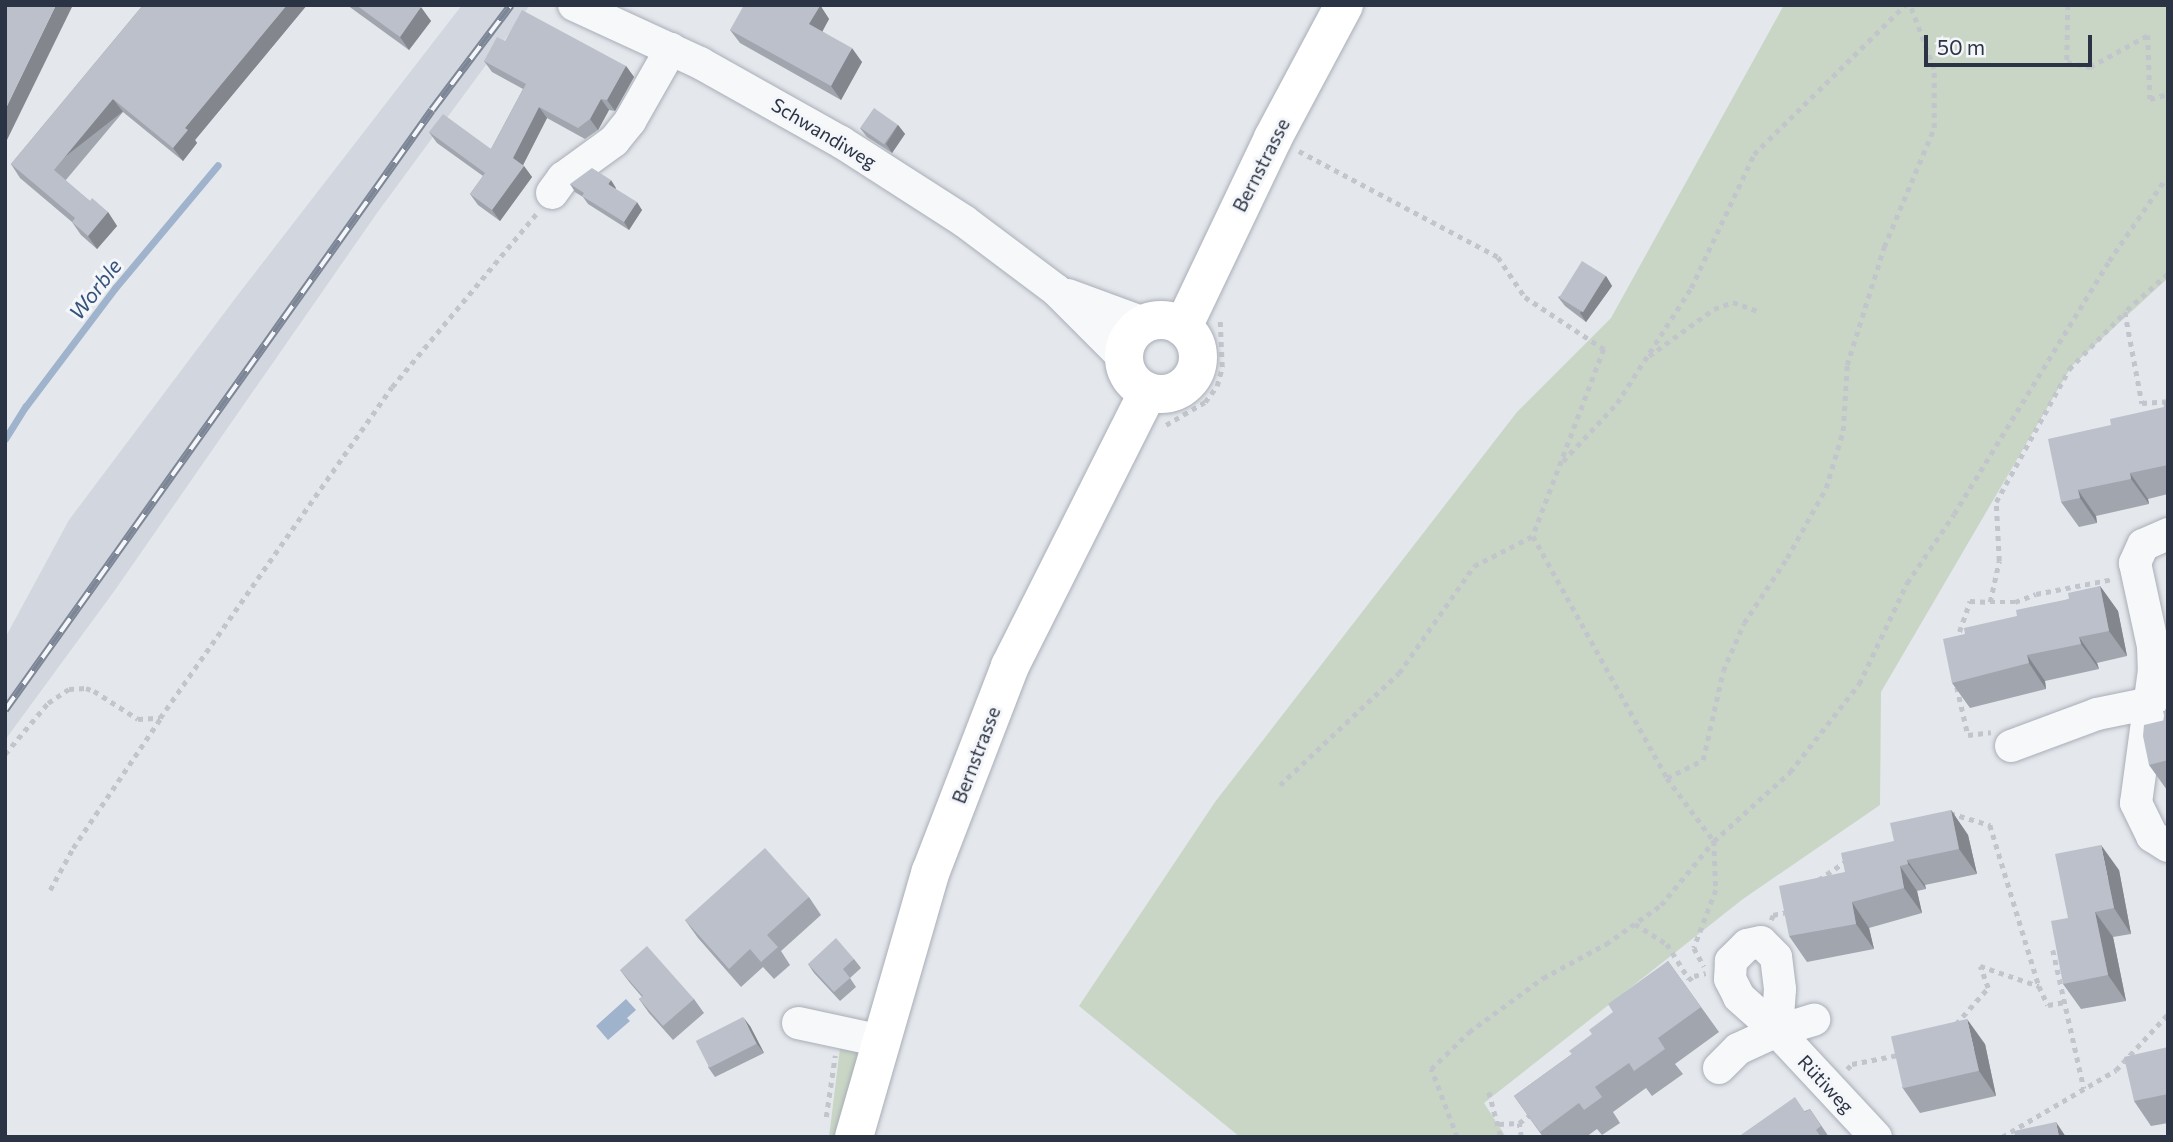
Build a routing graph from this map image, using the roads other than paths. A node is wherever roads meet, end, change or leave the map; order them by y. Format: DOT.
graph roads {
  1 [pos="574,5"];
  2 [pos="1344,5"];
  3 [pos="671,49"];
  4 [pos="552,193"];
  5 [pos="1056,290"];
  6 [pos="1144,323"];
  7 [pos="1183,327"];
  8 [pos="1124,358"];
  9 [pos="1148,392"];
  10 [pos="2168,534"];
  11 [pos="2151,703"];
  12 [pos="2011,746"];
  13 [pos="2168,846"];
  14 [pos="1814,1020"];
  15 [pos="798,1023"];
  16 [pos="1777,1031"];
  17 [pos="881,1041"];
  18 [pos="1719,1068"];
  19 [pos="840,1129"];
  20 [pos="1876,1137"];
  1 -- 3 [label="street, Schwandiweg"];
  2 -- 7 [label="main road, Bernstrasse"];
  3 -- 4 [label="street"];
  3 -- 5 [label="street, Schwandiweg"];
  5 -- 6 [label="street, Schwandiweg"];
  5 -- 8 [label="street, Schwandiweg"];
  6 -- 7 [label="main road"];
  6 -- 8 [label="main road"];
  7 -- 9 [label="main road"];
  8 -- 9 [label="main road"];
  9 -- 17 [label="main road, Bernstrasse"];
  10 -- 11 [label="street"];
  11 -- 12 [label="street"];
  11 -- 13 [label="street"];
  14 -- 16 [label="street"];
  15 -- 17 [label="street"];
  16 -- 16 [label="street, Rütiweg"];
  16 -- 18 [label="street"];
  16 -- 20 [label="street, Rütiweg"];
  17 -- 19 [label="main road, Bernstrasse"];
}
